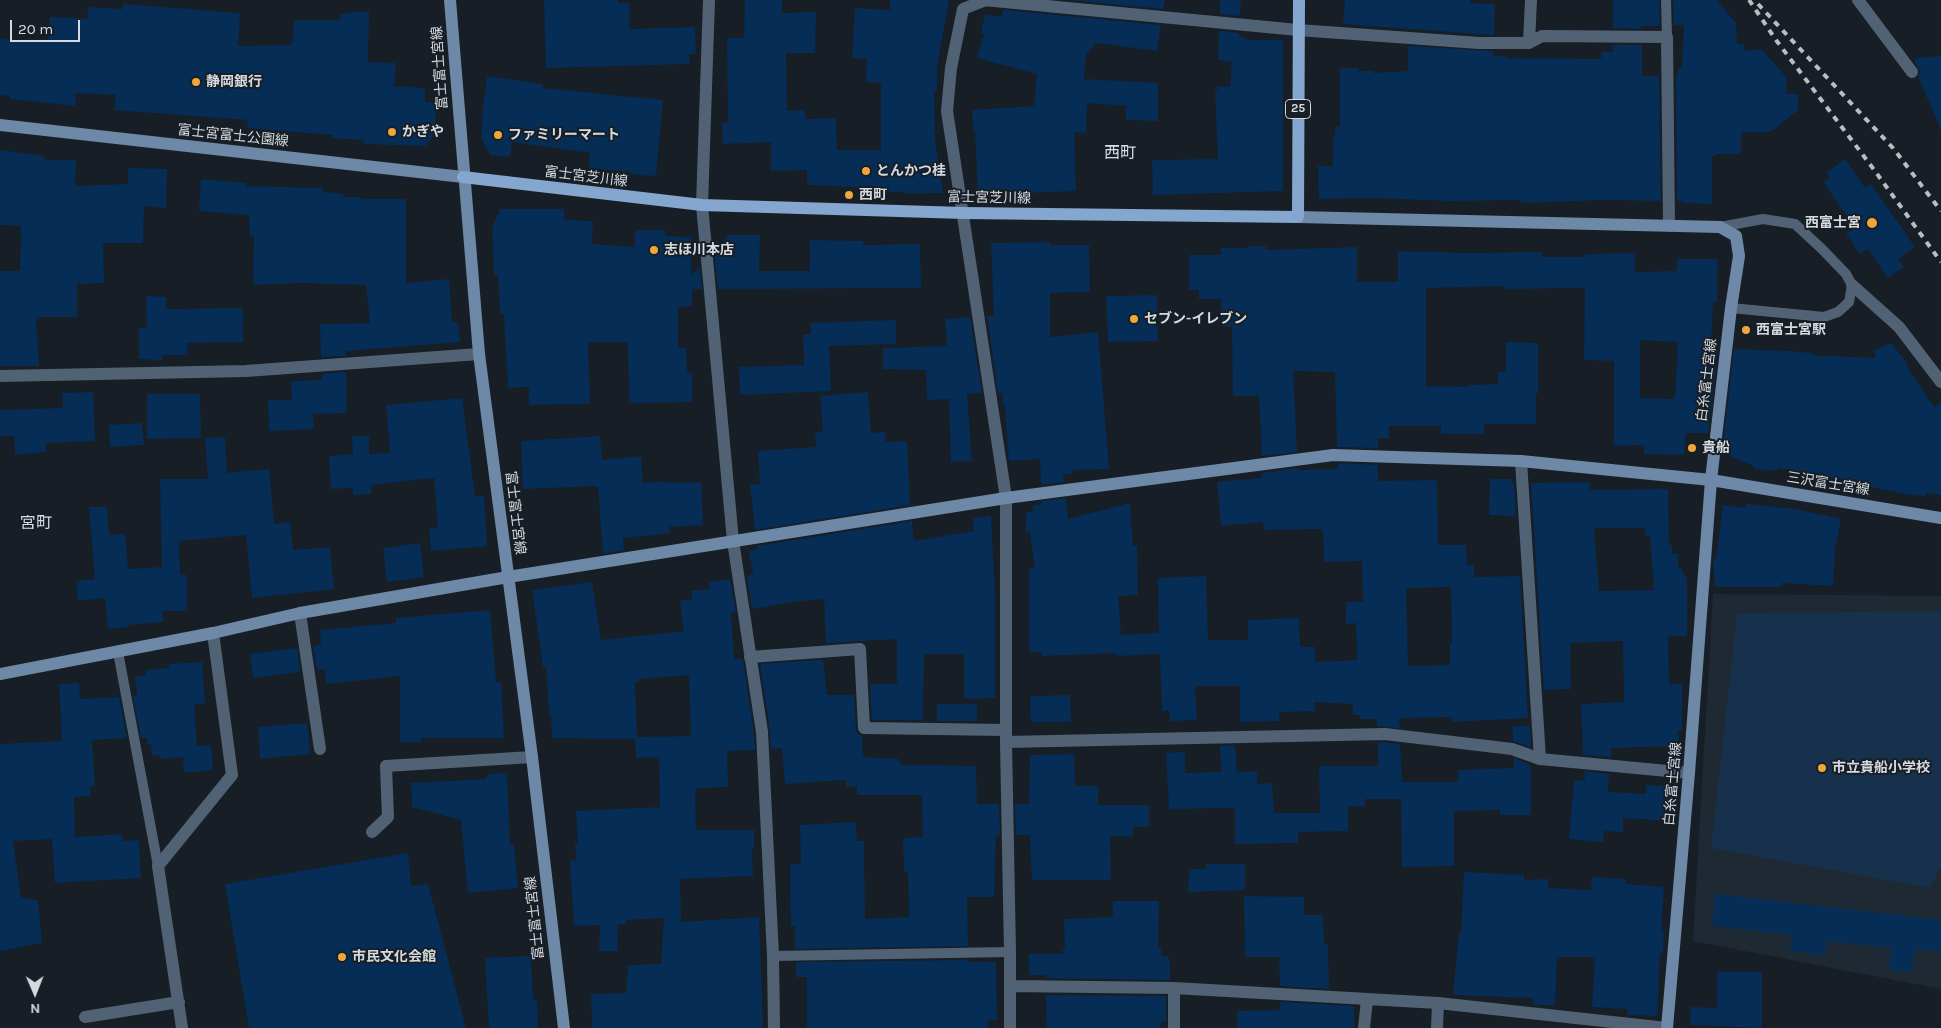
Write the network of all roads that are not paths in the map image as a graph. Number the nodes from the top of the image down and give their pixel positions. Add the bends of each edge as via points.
1 (450, 0) edge
2 (709, 0) edge
3 (985, 0) edge
4 (1300, 0) edge
5 (1532, 0) edge
6 (1666, 0) edge
7 (1858, 0) edge
8 (1298, 30) junction
9 (1667, 37) junction
10 (1529, 44) junction
11 (1912, 72) dead end
12 (0, 125) edge
13 (463, 178) junction
14 (702, 206) junction
15 (964, 213) junction
16 (1298, 217) junction
17 (1669, 226) junction
18 (1720, 227) junction
19 (1852, 285) junction
20 (1731, 308) junction
21 (479, 354) junction
22 (0, 376) edge
23 (1941, 382) edge
24 (1521, 461) junction
25 (1710, 480) junction
26 (1006, 498) junction
27 (1941, 518) edge
28 (734, 541) junction
29 (508, 577) junction
30 (300, 613) junction
31 (213, 633) junction
32 (118, 652) junction
33 (750, 656) junction
34 (0, 674) edge
35 (1006, 736) junction
36 (320, 749) dead end
37 (532, 757) junction
38 (1540, 759) junction
39 (1689, 773) junction
40 (372, 832) dead end
41 (158, 866) junction
42 (1010, 952) junction
43 (773, 956) junction
44 (1011, 986) junction
45 (1174, 988) junction
46 (1367, 999) junction
47 (179, 1002) junction
48 (1438, 1003) junction
49 (85, 1017) dead end
50 (1555, 1022) edge
51 (182, 1028) edge
52 (564, 1028) edge
53 (774, 1028) edge
54 (1010, 1028) edge
55 (1174, 1028) edge
56 (1364, 1028) edge
57 (1437, 1028) edge
58 (1667, 1028) edge

1 - 13 main road, 富士富士宮線
2 - 14 street
3 - 8 street
3 - 15 street via 962,9 951,68 947,111
4 - 8 main road, 25
5 - 10 street
6 - 9 lane
7 - 11 street
8 - 10 street
8 - 16 main road, 25
9 - 10 street via 1542,36
9 - 17 street
12 - 13 main road, 富士宮富士公園線
13 - 14 main road, 富士宮芝川線
13 - 21 main road, 富士富士宮線
14 - 15 main road, 富士宮芝川線
14 - 28 street
15 - 16 main road, 富士宮芝川線
15 - 26 street
16 - 17 main road
17 - 18 main road
18 - 19 lane via 1763,220 1795,224 1846,274
18 - 20 main road, 白糸富士宮線 via 1736,236 1739,256
19 - 20 lane via 1849,302 1838,312 1824,317
19 - 23 street via 1899,328
20 - 25 main road, 白糸富士宮線
21 - 22 street via 246,371
21 - 29 main road, 富士富士宮線
24 - 25 main road, 三沢富士宮線
24 - 26 main road, 三沢富士宮線 via 1333,456
24 - 38 street
25 - 27 main road, 三沢富士宮線
25 - 39 main road, 白糸富士宮線
26 - 28 main road, 三沢富士宮線
26 - 35 street
28 - 29 main road, 三沢富士宮線
28 - 33 street
29 - 30 main road, 三沢富士宮線
29 - 37 main road, 富士富士宮線
30 - 31 main road, 三沢富士宮線
30 - 36 street
31 - 32 main road, 三沢富士宮線
31 - 41 street via 232,775
32 - 34 main road, 三沢富士宮線
32 - 41 lane
33 - 35 street via 860,649 864,728
33 - 43 street via 762,732
35 - 38 street via 1385,734 1512,749
35 - 42 street
37 - 40 street via 386,766 388,817
37 - 52 main road, 富士富士宮線
38 - 39 street
39 - 58 main road, 白糸富士宮線
41 - 47 street
42 - 43 lane
42 - 44 street
43 - 53 street
44 - 45 street
44 - 54 street
45 - 46 street
45 - 55 street
46 - 48 street
46 - 56 street
47 - 49 street
47 - 51 street
48 - 50 street
48 - 57 street
50 - 58 street

